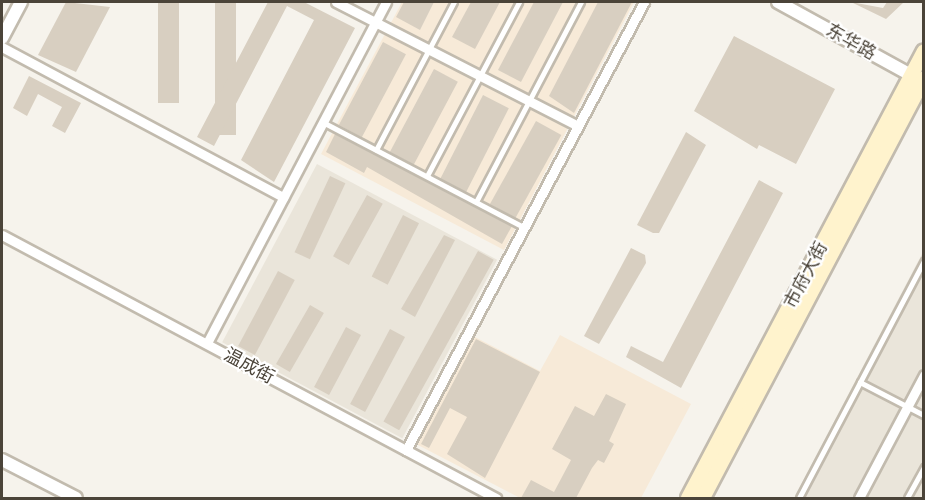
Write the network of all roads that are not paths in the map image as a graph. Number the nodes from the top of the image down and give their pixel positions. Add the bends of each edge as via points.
1 (21, 2) edge
2 (336, 2) edge
3 (386, 2) edge
4 (454, 2) edge
5 (519, 2) edge
6 (581, 2) edge
7 (644, 2) edge
8 (778, 2) edge
9 (375, 22) junction
10 (2, 38) edge
11 (2, 47) edge
12 (429, 49) junction
13 (924, 51) edge
14 (480, 76) junction
15 (920, 79) edge
16 (529, 101) junction
17 (323, 122) junction
18 (578, 126) junction
19 (376, 150) junction
20 (427, 176) junction
21 (284, 197) junction
22 (476, 202) junction
23 (524, 227) junction
24 (2, 235) edge
25 (924, 261) edge
26 (207, 343) junction
27 (924, 375) edge
28 (860, 382) junction
29 (907, 406) junction
30 (924, 415) edge
31 (406, 450) junction
32 (2, 460) edge
33 (924, 467) edge
34 (76, 498) edge
35 (496, 498) edge
36 (688, 498) edge
37 (703, 498) edge
38 (799, 498) edge
39 (859, 498) edge
40 (907, 498) edge

1 - 10 street
2 - 9 street
3 - 9 street
4 - 12 lane
5 - 14 lane
6 - 16 lane
7 - 18 street
8 - 15 street, 东华路
9 - 12 street
9 - 17 street
11 - 21 street
12 - 14 street
12 - 19 lane
13 - 15 main road, 市府大街
14 - 16 street
14 - 20 lane
15 - 36 main road, 市府大街
15 - 37 main road, 市府大街
16 - 18 street
16 - 22 lane
17 - 19 lane
17 - 21 street
18 - 23 street
19 - 20 lane
20 - 22 lane
21 - 26 street
22 - 23 lane
23 - 31 street
24 - 26 street, 温成街
25 - 28 lane
26 - 31 street, 温成街
27 - 29 street
28 - 29 lane
28 - 38 lane
29 - 30 lane
29 - 39 street
31 - 35 street, 温成街
32 - 34 street
33 - 40 lane

